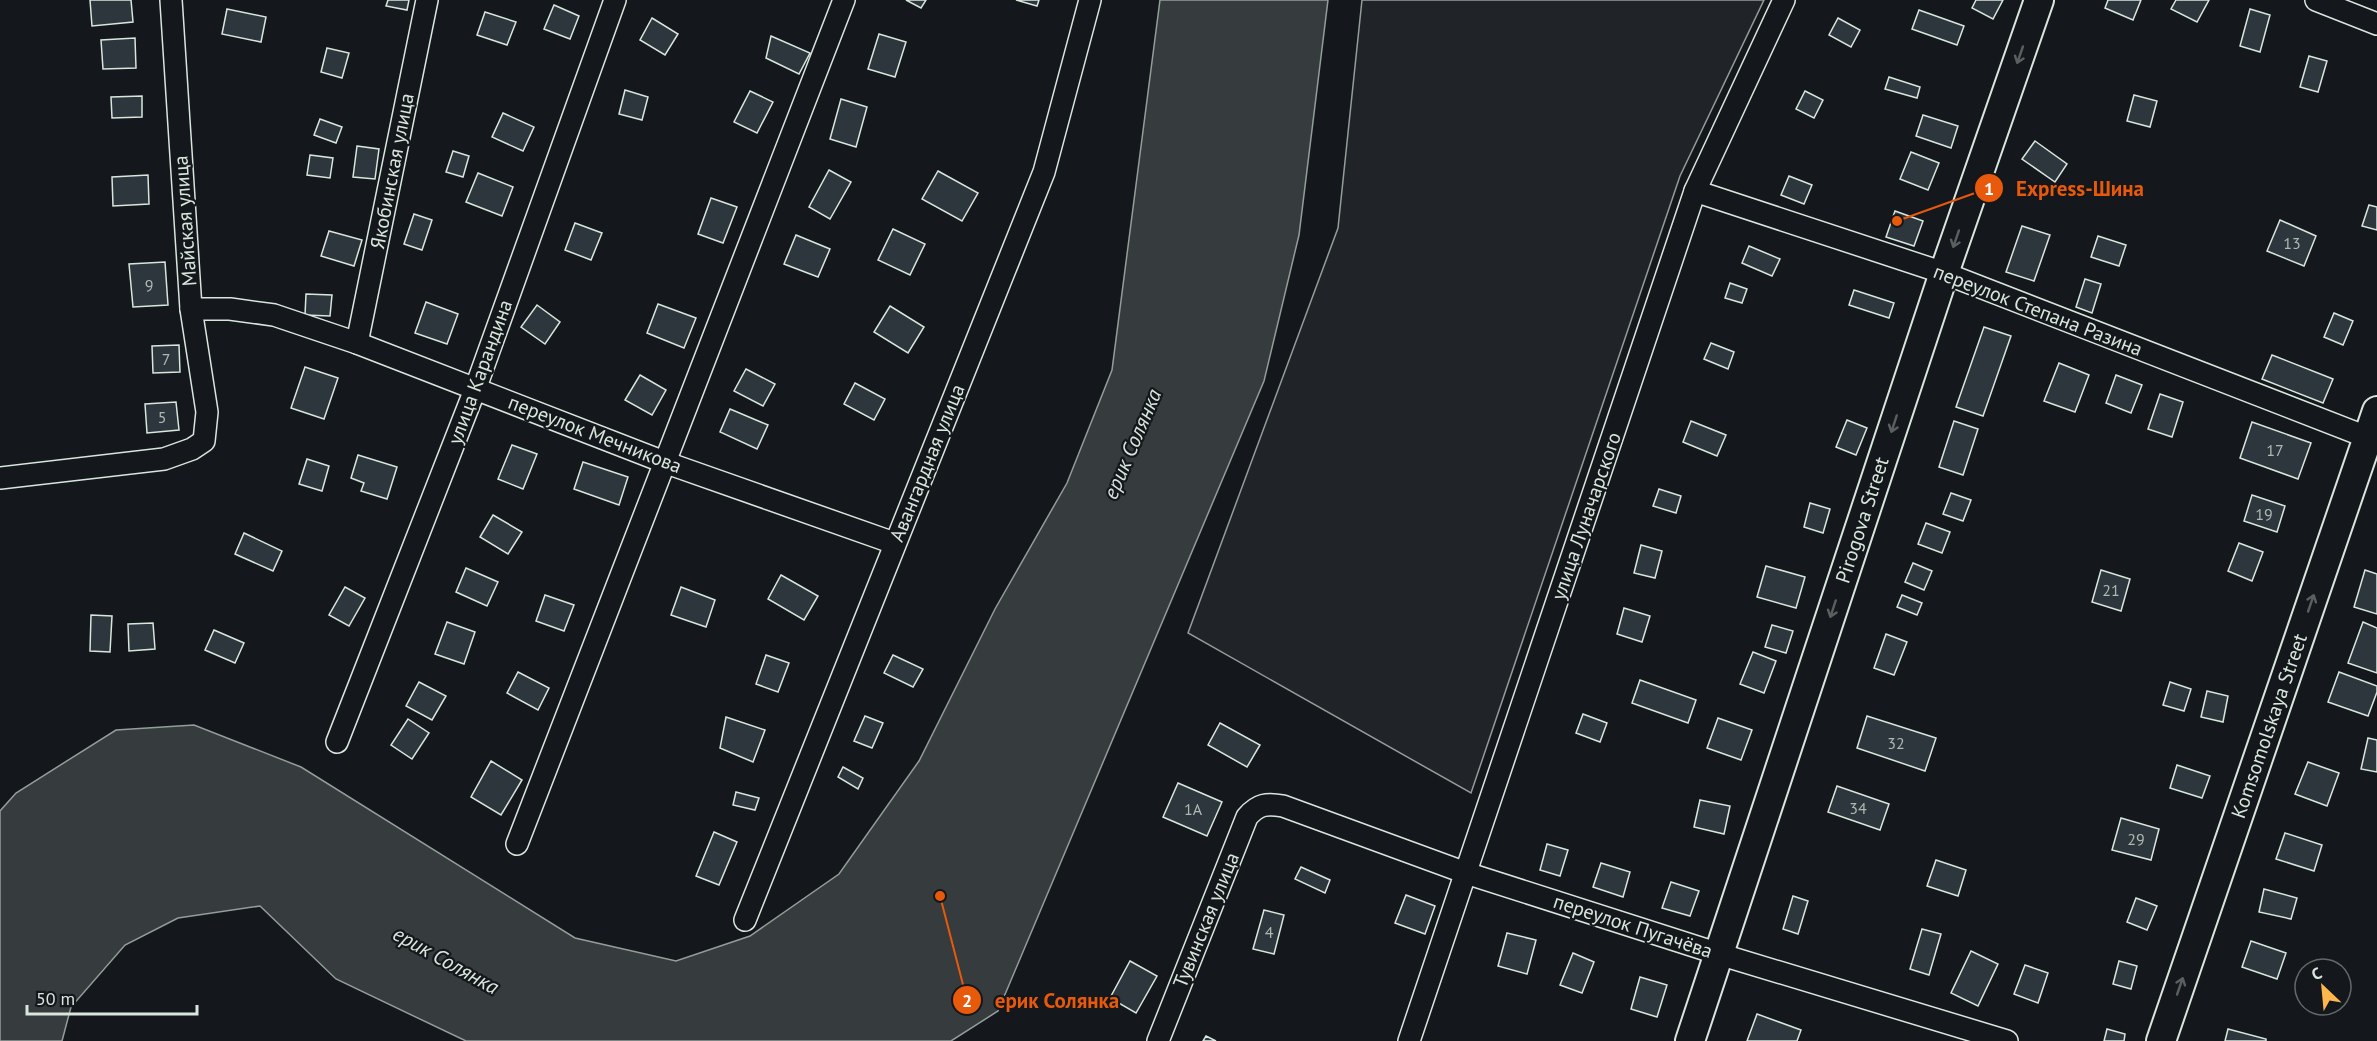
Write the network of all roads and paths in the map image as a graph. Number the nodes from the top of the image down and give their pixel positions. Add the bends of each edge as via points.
1 (171, 0) edge
2 (427, 0) edge
3 (615, 0) edge
4 (844, 0) edge
5 (1090, 0) edge
6 (1784, 0) edge
7 (2039, 0) edge
8 (2316, 0) edge
9 (2377, 24) edge
10 (1695, 191) junction
11 (1944, 273) junction
12 (191, 309) junction
13 (357, 343) junction
14 (476, 387) junction
15 (2377, 411) edge
16 (2372, 439) edge
17 (664, 462) junction
18 (0, 478) edge
19 (894, 543) junction
20 (337, 742) dead end
21 (1262, 805) joint
22 (517, 844) dead end
23 (1466, 873) junction
24 (745, 920) dead end
25 (1719, 954) junction
26 (1158, 1041) edge
27 (1409, 1041) edge
28 (1690, 1041) edge
29 (2007, 1041) edge
30 (2161, 1041) edge

1 - 12 street, Майская улица
2 - 13 street, Якобинская улица
3 - 14 street, улица Карандина
4 - 17 street
5 - 19 street, Авангардная улица via 1044,172
6 - 10 street, улица Луначарского
7 -> 11 main road, Pirogova Street
8 - 9 street
10 - 11 street, переулок Степана Разина
10 - 23 street, улица Луначарского
11 - 16 street, переулок Степана Разина
11 -> 25 main road, Pirogova Street
12 - 13 street, переулок Мечникова via 274,315
12 - 18 street, Майская улица via 207,412 204,441 164,459
13 - 14 street, переулок Мечникова
14 - 17 street, переулок Мечникова
14 - 20 street, улица Карандина
15 - 16 main road, Komsomolskaya Street
30 -> 16 main road, Komsomolskaya Street
17 - 19 street, переулок Мечникова
17 - 22 street
19 - 24 street, Авангардная улица
21 - 23 street, переулок Пугачёва via 1283,806
21 - 26 street, Тувинская улица via 1247,817
23 - 25 street, переулок Пугачёва
23 - 27 street, улица Луначарского
25 - 28 main road, Pirogova Street
25 - 29 street, переулок Пугачёва

